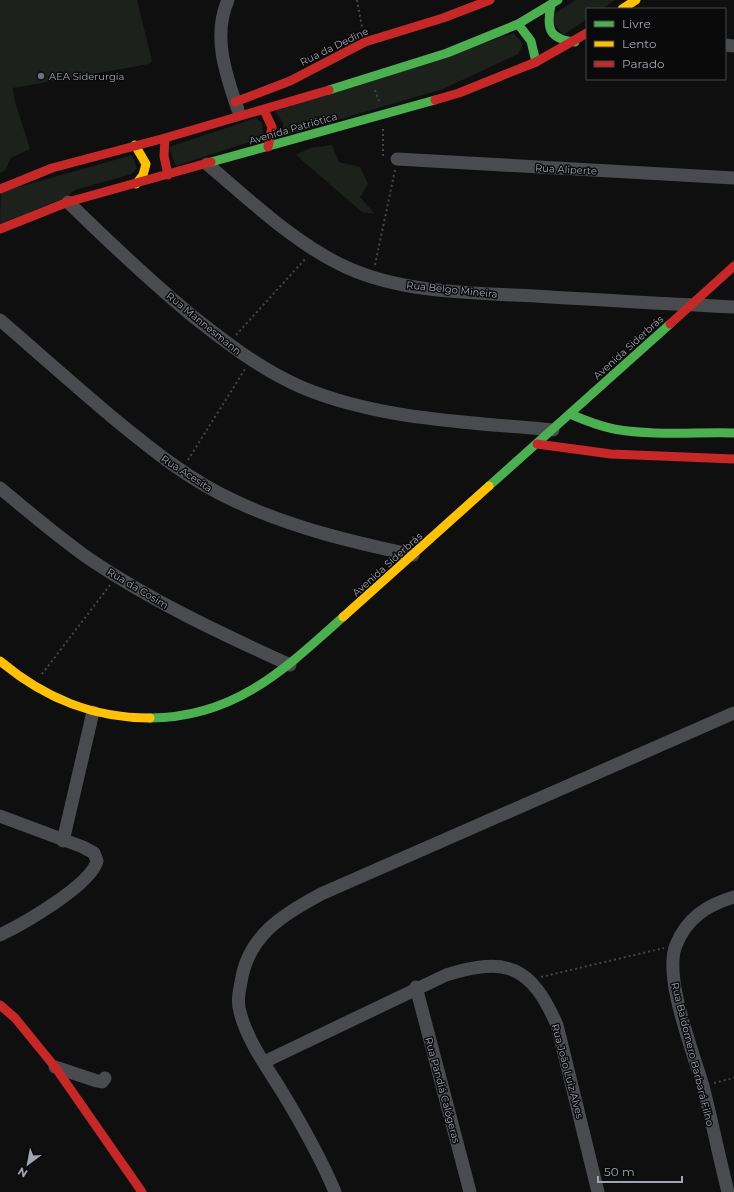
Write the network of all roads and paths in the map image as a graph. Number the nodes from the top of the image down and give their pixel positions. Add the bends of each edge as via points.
1 (228, 0) edge
2 (357, 0) edge
3 (490, 0) edge
4 (555, 2) edge
5 (518, 24) junction
6 (365, 42) junction
7 (581, 42) edge
8 (536, 62) junction
9 (371, 76) junction
10 (235, 102) junction
11 (264, 110) junction
12 (383, 113) junction
13 (240, 115) junction
14 (165, 138) junction
15 (135, 145) junction
16 (268, 147) junction
17 (397, 159) junction
18 (207, 164) junction
19 (168, 175) junction
20 (734, 178) edge
21 (136, 184) junction
22 (0, 189) edge
23 (68, 202) junction
24 (0, 230) edge
25 (313, 249) junction
26 (734, 266) edge
27 (372, 278) junction
28 (691, 305) junction
29 (734, 307) edge
30 (0, 320) edge
31 (228, 344) junction
32 (251, 360) junction
33 (570, 414) junction
34 (553, 430) junction
35 (734, 433) edge
36 (537, 444) junction
37 (734, 459) edge
38 (182, 471) junction
39 (0, 488) edge
40 (413, 555) junction
41 (117, 577) junction
42 (0, 661) edge
43 (290, 665) junction
44 (32, 686) junction
45 (93, 712) junction
46 (734, 713) edge
47 (0, 816) edge
48 (64, 841) junction
49 (734, 897) edge
50 (0, 935) edge
51 (675, 946) junction
52 (530, 980) junction
53 (416, 988) junction
54 (0, 1005) edge
55 (264, 1062) junction
56 (55, 1068) junction
57 (105, 1078) dead end
58 (734, 1078) edge
59 (703, 1086) junction
60 (142, 1192) edge
61 (335, 1192) edge
62 (470, 1192) edge
63 (598, 1192) edge
64 (728, 1192) edge

1 - 10 street via 221,28 222,54
2 - 6 path
3 - 6 main road, Rua da Dedine via 443,18
4 - 5 main road
4 - 7 main road via 548,22 550,32 562,41
5 - 8 main road via 531,38
5 - 9 main road via 447,53
6 - 10 main road, Rua da Dedine via 290,80
7 - 8 main road, Avenida Patriótica
8 - 12 main road, Avenida Patriótica via 458,93
9 - 11 main road
9 - 12 path
10 - 13 street
11 - 13 main road
11 - 16 main road via 273,129
12 - 16 main road, Avenida Patriótica
12 - 17 path via 383,155
13 - 14 main road
14 - 15 main road
14 - 19 main road via 164,156
15 - 21 main road via 146,164
15 - 22 main road via 52,168
16 - 18 main road, Avenida Patriótica
17 - 20 street, Rua Aliperte
17 - 27 path
18 - 19 main road, Avenida Patriótica
18 - 25 street, Rua Belgo Mineira via 267,215
19 - 21 main road, Avenida Patriótica
21 - 23 main road, Avenida Patriótica
23 - 24 main road, Avenida Patriótica
23 - 31 street, Rua Mannesmann via 173,299
25 - 27 street, Rua Belgo Mineira via 347,268
25 - 31 path
26 - 28 main road, Avenida Siderbrás
27 - 28 street, Rua Belgo Mineira via 478,293
28 - 29 street, Rua Belgo Mineira
28 - 33 main road, Avenida Siderbrás
30 - 38 street, Rua Acesita via 89,398
31 - 32 street, Rua Mannesmann
32 - 34 street, Rua Mannesmann via 301,387 366,407 411,416
32 - 38 path
33 - 34 main road, Avenida Siderbrás
33 - 35 main road via 619,430 652,433
34 - 36 main road, Avenida Siderbrás
36 - 37 main road via 611,454
36 - 40 main road, Avenida Siderbrás
38 - 40 street, Rua Acesita via 236,502 291,524
39 - 41 street, Rua da Cosim via 64,540
40 - 43 main road, Avenida Siderbrás
41 - 43 street, Rua da Cosim via 201,624
41 - 44 path
42 - 44 main road, Avenida Siderbrás
43 - 45 main road, Avenida Siderbrás via 244,696 180,717 153,719
44 - 45 main road, Avenida Siderbrás
45 - 48 street
46 - 55 street via 321,894 277,920 252,948 242,974 238,999 243,1022
47 - 48 street
48 - 50 street via 94,853 97,859 94,868 86,878 51,905
49 - 51 street, Rua Baldomero Barbará Filho via 700,911
51 - 52 path
51 - 59 street, Rua Baldomero Barbará Filho via 672,961 677,998
52 - 53 street, Rua João Luiz Alves via 508,969 476,967 446,975
52 - 63 street, Rua João Luiz Alves via 557,1025
53 - 55 street, Rua João Luiz Alves
53 - 62 street, Rua Pandiá Calógeras
54 - 56 main road via 16,1018
55 - 61 street via 312,1143
56 - 57 street via 102,1082
56 - 60 main road
58 - 59 path
59 - 64 street, Rua Baldomero Barbará Filho

